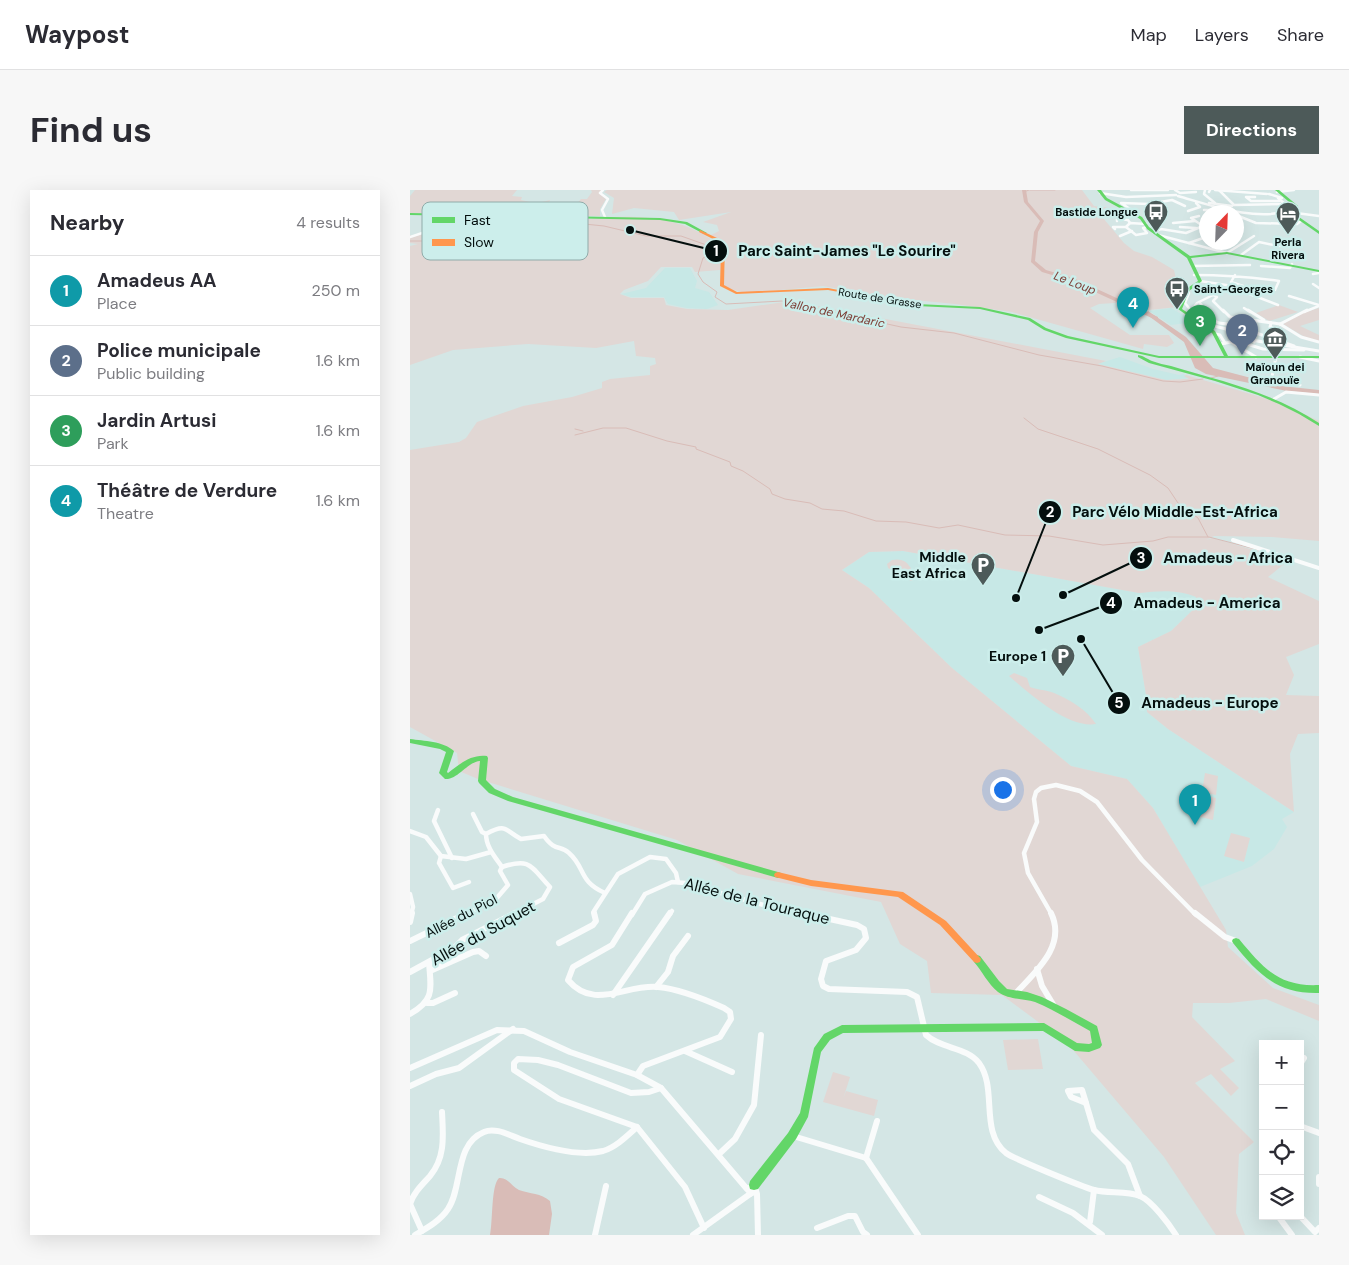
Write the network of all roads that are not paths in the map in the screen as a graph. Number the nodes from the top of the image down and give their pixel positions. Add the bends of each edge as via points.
1 (603, 190) edge
2 (1131, 190) edge
3 (1159, 190) edge
4 (1168, 190) edge
5 (1205, 190) edge
6 (1215, 190) edge
7 (1219, 190) edge
8 (1294, 190) edge
9 (1100, 191) edge
10 (1250, 191) junction
11 (1196, 192) dead end
12 (1178, 193) edge
13 (1267, 194) dead end
14 (1279, 195) edge
15 (1120, 197) junction
16 (1255, 197) junction
17 (1185, 198) junction
18 (1128, 200) dead end
19 (1200, 200) dead end
20 (1260, 201) junction
21 (1255, 203) junction
22 (1214, 204) junction
23 (1213, 205) edge
24 (1233, 205) junction
25 (1185, 206) dead end
26 (1295, 209) junction
27 (1125, 210) junction
28 (1244, 210) edge
29 (1188, 212) dead end
30 (1264, 212) junction
31 (1199, 216) dead end
32 (1319, 216) edge
33 (588, 217) edge
34 (605, 217) junction
35 (1244, 218) edge
36 (1118, 221) dead end
37 (1128, 221) junction
38 (1195, 221) junction
39 (1301, 221) junction
40 (1173, 223) dead end
41 (1113, 227) dead end
42 (1126, 227) junction
43 (1180, 227) dead end
44 (1198, 228) junction
45 (1132, 231) junction
46 (1153, 231) junction
47 (422, 233) edge
48 (1319, 233) edge
49 (1132, 235) dead end
50 (1136, 235) junction
51 (1120, 236) dead end
52 (1254, 236) dead end
53 (410, 237) edge
54 (1199, 239) edge
55 (1189, 243) junction
56 (1286, 244) dead end
57 (1227, 253) junction
58 (1241, 254) junction
59 (1190, 257) junction
60 (1292, 264) junction
61 (1250, 265) dead end
62 (1192, 266) junction
63 (1261, 266) dead end
64 (1317, 273) edge
65 (1196, 277) junction
66 (1234, 277) junction
67 (1313, 284) dead end
68 (1319, 288) edge
69 (1222, 293) dead end
70 (1211, 295) junction
71 (1289, 296) dead end
72 (1200, 303) junction
73 (1278, 305) dead end
74 (1319, 306) edge
75 (1244, 308) dead end
76 (1205, 310) dead end
77 (1190, 313) junction
78 (1200, 321) junction
79 (1265, 321) junction
80 (1208, 322) dead end
81 (1271, 323) junction
82 (1280, 324) junction
83 (1248, 328) junction
84 (1277, 330) dead end
85 (1235, 334) junction
86 (1230, 336) dead end
87 (1255, 337) junction
88 (1270, 337) junction
89 (1265, 338) junction
90 (1241, 339) junction
91 (1237, 341) junction
92 (1230, 342) junction
93 (1254, 342) junction
94 (1263, 343) junction
95 (1221, 344) junction
96 (1318, 344) edge
97 (1294, 346) junction
98 (1319, 353) edge
99 (1223, 357) junction
100 (1256, 357) junction
101 (1276, 357) junction
102 (1300, 357) junction
103 (1309, 357) junction
104 (1157, 359) junction
105 (1319, 361) edge
106 (1300, 385) dead end
107 (1319, 395) edge
108 (1274, 398) junction
109 (1319, 425) edge
110 (1233, 540) dead end
111 (1319, 568) edge
112 (410, 740) edge
113 (438, 810) dead end
114 (473, 814) dead end
115 (410, 831) edge
116 (486, 834) junction
117 (491, 852) junction
118 (440, 856) junction
119 (452, 858) junction
120 (502, 867) junction
121 (468, 882) dead end
122 (678, 882) junction
123 (605, 893) junction
124 (410, 894) edge
125 (672, 911) dead end
126 (410, 922) edge
127 (688, 936) dead end
128 (410, 941) edge
129 (1236, 941) joint
130 (559, 943) dead end
131 (486, 956) dead end
132 (429, 963) junction
133 (1036, 969) junction
134 (430, 971) junction
135 (410, 972) edge
136 (656, 987) junction
137 (1319, 989) edge
138 (455, 993) dead end
139 (1015, 994) junction
140 (613, 995) junction
141 (428, 1003) junction
142 (1055, 1007) junction
143 (410, 1014) edge
144 (922, 1028) junction
145 (513, 1029) junction
146 (761, 1035) dead end
147 (685, 1051) junction
148 (410, 1068) edge
149 (732, 1072) dead end
150 (637, 1075) junction
151 (410, 1086) edge
152 (661, 1088) junction
153 (1086, 1103) dead end
154 (442, 1112) dead end
155 (877, 1121) dead end
156 (637, 1127) junction
157 (1304, 1127) edge
158 (1319, 1133) edge
159 (792, 1136) junction
160 (718, 1154) junction
161 (866, 1158) junction
162 (1319, 1177) edge
163 (1319, 1184) edge
164 (606, 1186) dead end
165 (752, 1190) junction
166 (1094, 1190) junction
167 (1140, 1196) junction
168 (1039, 1197) dead end
169 (410, 1204) edge
170 (1281, 1220) edge
171 (1304, 1220) edge
172 (1090, 1222) junction
173 (704, 1228) junction
174 (817, 1228) dead end
175 (1319, 1228) edge
176 (422, 1231) junction
177 (415, 1235) edge
178 (595, 1235) edge
179 (693, 1235) edge
180 (758, 1235) edge
181 (867, 1235) edge
182 (918, 1235) edge
183 (1102, 1235) edge
184 (1176, 1235) edge
185 (1292, 1235) edge

1 - 34 street via 600,193 608,199 602,210
2 - 3 street via 1142,193
3 - 4 street
5 - 22 street via 1204,194
6 - 7 street
7 - 10 street
7 - 24 street
8 - 14 street
9 - 15 street
9 - 27 main road via 1111,203
10 - 13 street
10 - 16 street
11 - 12 street
12 - 15 street
12 - 17 street
14 - 20 street
14 - 21 street
14 - 26 main road
14 - 30 street via 1292,210
15 - 18 street
16 - 20 street
16 - 21 street via 1246,197
17 - 23 street
17 - 29 street via 1200,207
19 - 22 street
20 - 21 street
21 - 24 street
21 - 30 street
22 - 24 street
25 - 27 street via 1172,200 1149,204 1121,203 1130,209
26 - 32 street
26 - 39 main road via 1295,215
27 - 46 main road
28 - 30 street
31 - 38 street via 1192,217
33 - 34 main road, Route de Grasse
34 - 104 main road, Route de Grasse via 667,219 700,230 724,249 722,286 731,292 754,294 828,289 917,305 974,307 1029,319 1054,333
35 - 39 street via 1256,223 1297,224
36 - 37 street
37 - 42 street
37 - 46 street
38 - 40 street
38 - 44 street via 1203,226
39 - 48 main road
41 - 42 street
42 - 45 street
43 - 44 street
44 - 46 street via 1182,233 1161,229
45 - 50 street
45 - 51 street
46 - 50 street via 1143,228 1147,233
46 - 55 street
46 - 59 main road
47 - 53 street
49 - 50 street
52 - 57 street
54 - 55 street
55 - 57 street
56 - 58 street via 1259,242
57 - 58 main road
57 - 59 main road
58 - 60 main road
59 - 62 main road
60 - 63 street via 1290,268
60 - 64 main road
61 - 62 street
62 - 65 main road
65 - 66 street
65 - 73 street
65 - 77 main road via 1179,308
66 - 66 street via 1279,281 1272,291 1233,284
67 - 68 street
69 - 70 street
70 - 72 street
70 - 79 street via 1217,297 1214,301 1228,316
71 - 74 street
72 - 76 street
72 - 77 street
74 - 82 street
75 - 79 street
77 - 78 main road
77 - 83 street
78 - 80 street
78 - 85 street
78 - 95 main road
79 - 81 street
81 - 82 street
81 - 84 street via 1270,327
82 - 96 street
83 - 87 street via 1246,330
83 - 88 street
85 - 86 street
85 - 90 street
87 - 89 street
87 - 93 street
88 - 89 street
88 - 97 street
89 - 94 street via 1260,340
90 - 91 street
90 - 93 street
91 - 92 street
91 - 98 street via 1260,349
92 - 95 street
92 - 100 street
93 - 94 street
94 - 97 street
95 - 99 main road
97 - 98 street
98 - 103 main road
99 - 100 main road
99 - 104 main road
100 - 101 main road
101 - 102 main road
101 - 106 street via 1273,378
102 - 103 main road
102 - 105 street
103 - 105 street
104 - 108 main road via 1209,379
107 - 108 street via 1286,392
108 - 109 main road
110 - 111 street
112 - 139 main road via 450,751 442,773 448,777 470,759 484,758 482,781 492,791 511,799 730,863 811,883 900,894 943,923 989,971 999,988
113 - 119 street via 434,821
114 - 116 street, Allée du Piol
115 - 118 street via 428,837
116 - 117 street, Allée du Piol
116 - 123 street via 505,827 521,839 544,836 551,846 569,852 592,888
117 - 119 street via 474,859
117 - 120 street, Allée du Piol
118 - 119 street
118 - 121 street via 439,863 453,888
120 - 128 street, Allée du Piol via 500,871 508,885 496,899
120 - 132 street, Allée du Suquet via 527,862 550,887 548,894 462,940
122 - 123 street via 666,859 656,856 622,870
122 - 140 street, Allée de la Touraque via 645,894 612,945 573,967 568,980 572,988 588,994
122 - 144 street, Allée de la Touraque via 864,929 866,938 856,950 823,965 823,986 907,992 917,997
123 - 130 street via 594,911 596,921 593,926
124 - 126 street via 413,907
125 - 140 street
127 - 136 street
129 - 133 street via 1218,934 1197,914 1119,833 1092,798 1057,785 1037,790 1034,797 1037,821 1024,851 1024,867 1056,923 1057,937
129 - 137 main road via 1277,983 1303,992
131 - 134 street via 479,951 473,952
132 - 134 street
132 - 135 street, Allée du Suquet
133 - 139 street
133 - 142 street
134 - 141 street
136 - 140 street, Allée de la Touraque
136 - 147 street, Allée de la Touraque via 730,1012 731,1019 720,1037
138 - 141 street
139 - 142 main road
141 - 143 street
142 - 144 main road via 1094,1029 1097,1045 1077,1049 1056,1031 1044,1027
144 - 159 main road via 842,1029 827,1037 817,1051 805,1114
144 - 166 street via 936,1043 970,1055 979,1062 985,1082 989,1122 999,1147 1007,1154
145 - 148 street via 497,1030
145 - 150 street
145 - 151 street via 459,1068
146 - 160 street via 754,1105 735,1140
147 - 149 street
147 - 150 street, Allée de la Touraque via 643,1066
150 - 152 street
152 - 156 street via 631,1093 538,1060 518,1059 514,1064 514,1070 559,1099
152 - 160 street
153 - 167 street via 1094,1130 1128,1164
154 - 169 street via 444,1140 437,1166
155 - 161 street
156 - 173 street via 685,1187
156 - 176 street via 602,1152 534,1144 497,1131 484,1132 474,1138 465,1150 458,1186 448,1209
157 - 158 street
159 - 161 street
159 - 165 main road
160 - 165 street
161 - 182 street
162 - 163 street
164 - 178 street
165 - 173 street
165 - 180 street
166 - 167 street
166 - 172 street
167 - 184 street via 1168,1222
168 - 172 street
169 - 176 street
170 - 185 street
171 - 175 street via 1315,1232
172 - 183 street
173 - 179 street
174 - 181 street via 855,1216
176 - 177 street

